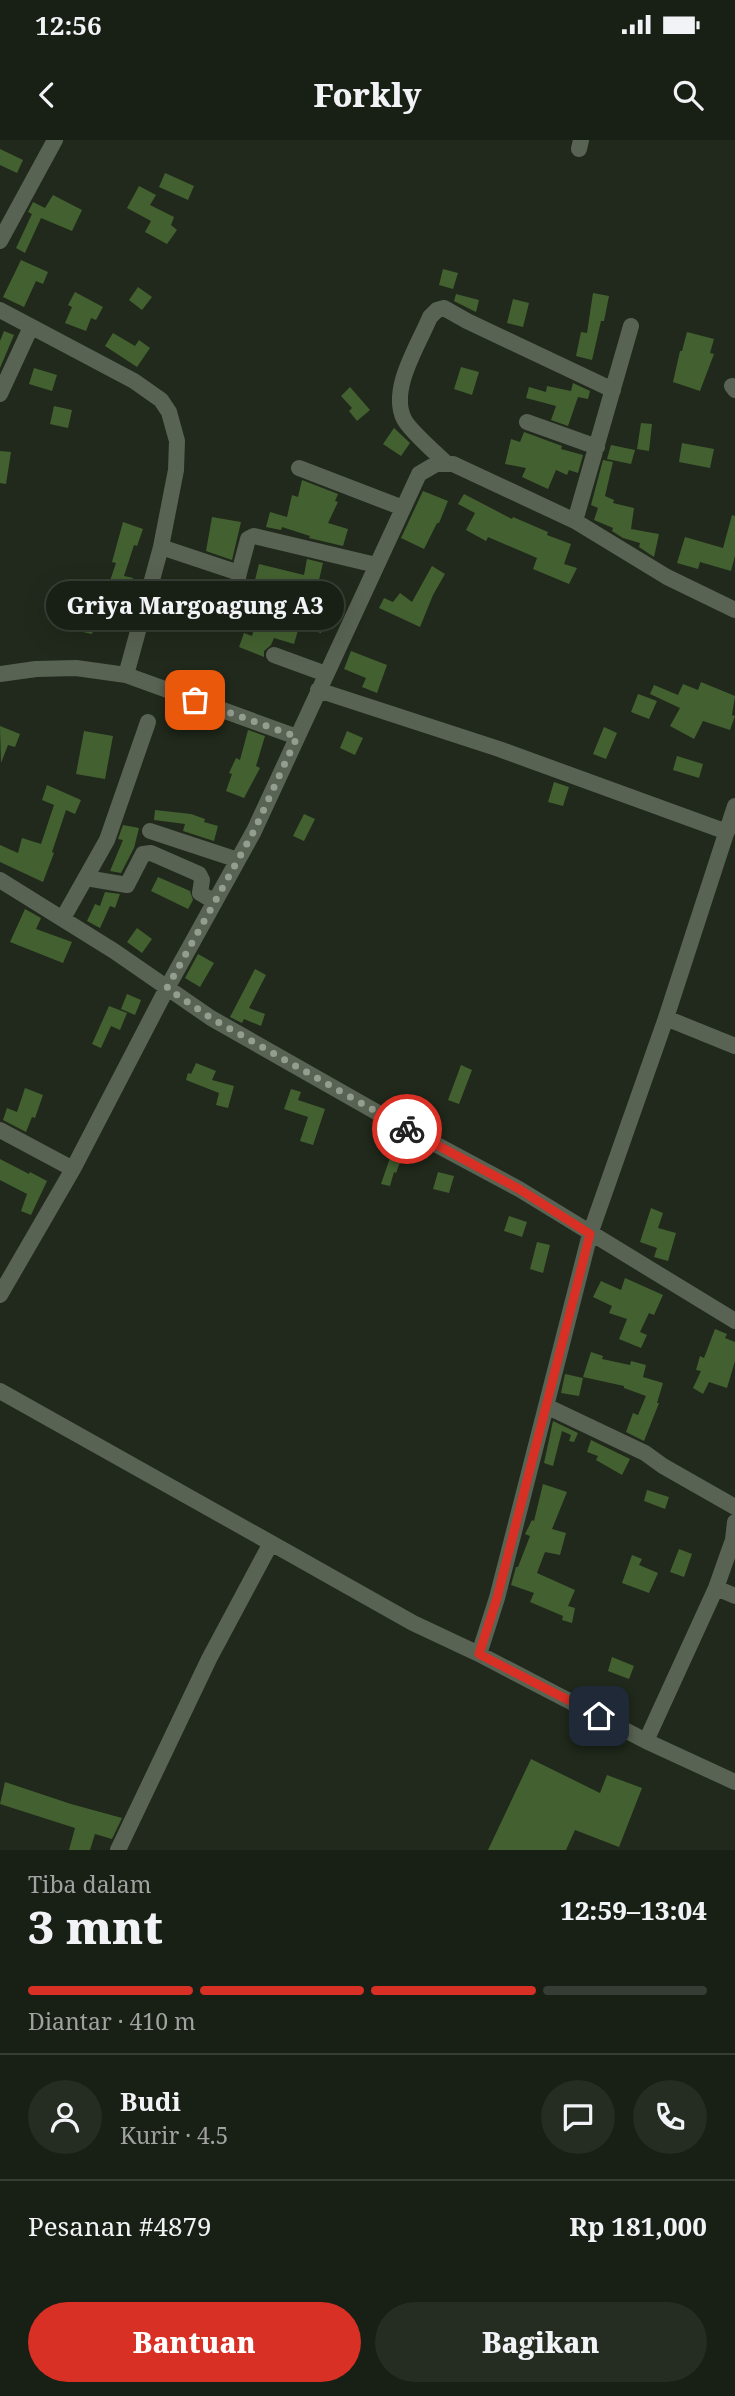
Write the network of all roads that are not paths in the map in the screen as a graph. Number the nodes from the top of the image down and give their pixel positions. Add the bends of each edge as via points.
1 (55, 140) edge
2 (0, 241) edge
3 (0, 310) edge
4 (631, 326) dead end
5 (31, 327) junction
6 (613, 390) junction
7 (0, 394) edge
8 (527, 422) dead end
9 (597, 447) junction
10 (445, 462) junction
11 (299, 468) dead end
12 (403, 508) junction
13 (575, 521) junction
14 (161, 547) junction
15 (376, 565) junction
16 (239, 573) junction
17 (735, 610) edge
18 (230, 613) dead end
19 (274, 655) dead end
20 (0, 674) edge
21 (326, 674) junction
22 (126, 675) junction
23 (318, 690) junction
24 (148, 722) dead end
25 (297, 737) junction
26 (735, 806) edge
27 (150, 831) dead end
28 (727, 832) junction
29 (238, 860) junction
30 (86, 878) junction
31 (0, 880) edge
32 (215, 902) junction
33 (63, 918) junction
34 (167, 988) junction
35 (666, 1018) junction
36 (735, 1046) edge
37 (0, 1130) edge
38 (73, 1168) junction
39 (590, 1234) junction
40 (0, 1295) edge
41 (735, 1321) edge
42 (0, 1391) edge
43 (546, 1406) junction
44 (735, 1507) edge
45 (735, 1522) edge
46 (734, 1540) edge
47 (271, 1543) junction
48 (716, 1588) junction
49 (735, 1596) edge
50 (479, 1654) junction
51 (646, 1741) junction
52 (735, 1782) edge
53 (118, 1850) edge

1 - 2 street
3 - 5 street
4 - 6 street
5 - 7 street
5 - 14 street via 134,381 161,400 169,412 177,441 176,470
6 - 9 street
6 - 10 street via 444,308 437,310 402,377 400,401 404,419
8 - 9 street
9 - 13 street
10 - 12 street via 419,474
10 - 13 street
11 - 12 street
12 - 15 street
13 - 17 street via 667,577
14 - 16 street
14 - 22 street
15 - 16 street via 254,536 248,539
15 - 21 street
16 - 18 street
19 - 21 street
20 - 22 street via 75,668
21 - 23 street
22 - 25 street
23 - 25 street
23 - 28 street via 499,748
24 - 30 street via 115,821
25 - 29 street
26 - 28 street
27 - 29 street
28 - 35 street
29 - 32 street
30 - 32 street via 127,885 143,853 151,853 199,874 200,893
30 - 33 street
31 - 33 street
32 - 34 street
33 - 34 street
34 - 38 street
34 - 39 street via 222,1025 519,1189
35 - 36 street
35 - 39 street
37 - 38 street
38 - 40 street
39 - 41 street
39 - 43 street
42 - 47 street
43 - 44 street via 645,1453
43 - 50 street
45 - 46 street
46 - 48 street
47 - 50 street via 413,1623
47 - 53 street
48 - 49 street
48 - 51 street
50 - 51 street
51 - 52 street

